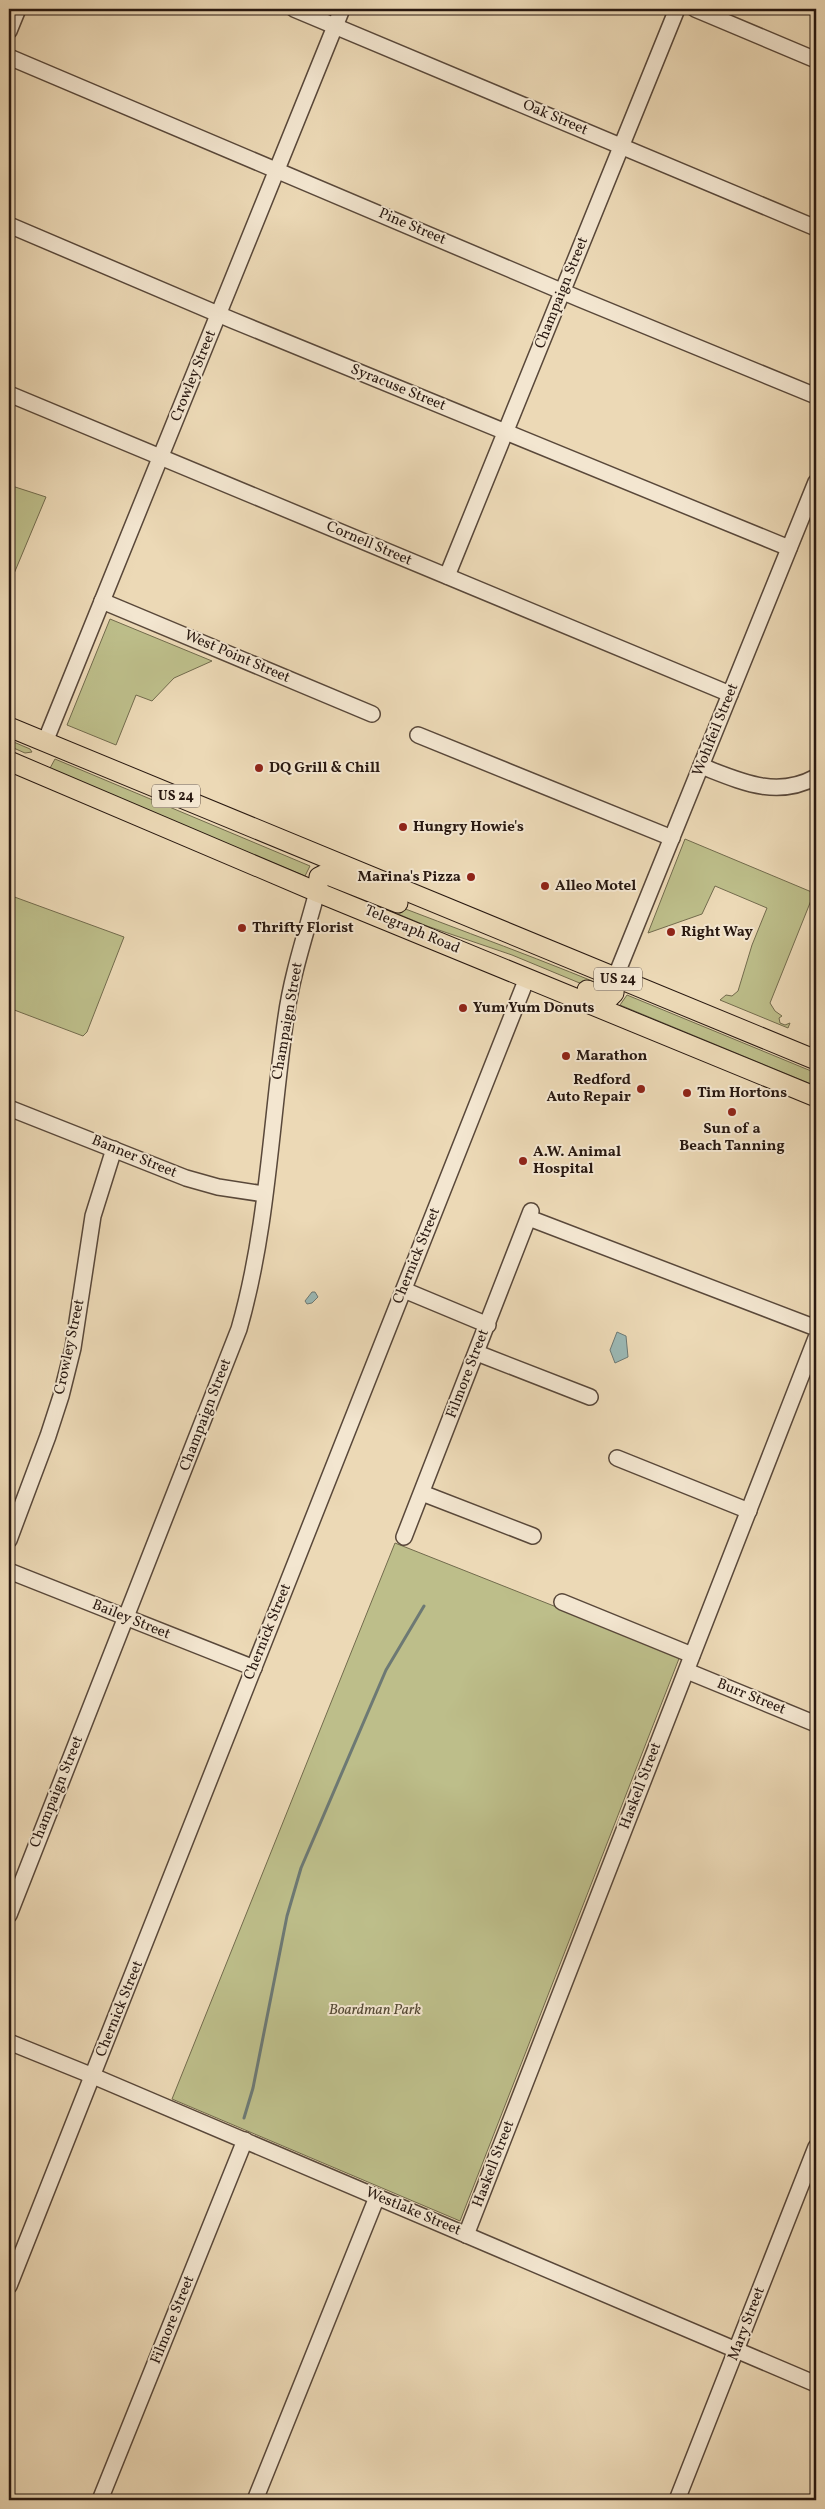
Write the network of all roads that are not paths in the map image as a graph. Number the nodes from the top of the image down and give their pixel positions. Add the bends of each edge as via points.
1 (18, 9) edge
2 (294, 9) edge
3 (342, 9) edge
4 (677, 9) edge
5 (695, 9) edge
6 (335, 26) junction
7 (9, 31) edge
8 (9, 56) edge
9 (816, 60) edge
10 (622, 146) junction
11 (277, 170) junction
12 (9, 225) edge
13 (816, 228) edge
14 (563, 291) junction
15 (219, 314) junction
16 (9, 394) edge
17 (816, 396) edge
18 (506, 432) junction
19 (161, 457) junction
20 (816, 482) edge
21 (789, 548) junction
22 (447, 576) junction
23 (102, 600) junction
24 (730, 694) junction
25 (372, 714) dead end
26 (9, 727) edge
27 (418, 735) dead end
28 (45, 742) junction
29 (9, 750) edge
30 (9, 761) edge
31 (701, 766) junction
32 (816, 777) edge
33 (672, 838) junction
34 (317, 892) junction
35 (476, 921) junction
36 (472, 955) junction
37 (527, 978) junction
38 (615, 978) junction
39 (816, 1060) edge
40 (816, 1097) edge
41 (9, 1108) edge
42 (114, 1149) junction
43 (264, 1194) junction
44 (404, 1290) junction
45 (488, 1325) junction
46 (816, 1328) edge
47 (816, 1338) edge
48 (477, 1353) junction
49 (590, 1397) dead end
50 (617, 1458) dead end
51 (422, 1493) junction
52 (749, 1511) junction
53 (533, 1536) dead end
54 (404, 1537) dead end
55 (9, 1540) edge
56 (9, 1571) edge
57 (562, 1602) dead end
58 (126, 1618) junction
59 (692, 1655) junction
60 (254, 1668) junction
61 (686, 1671) junction
62 (816, 1724) edge
63 (9, 1915) edge
64 (9, 2042) edge
65 (94, 2076) junction
66 (245, 2140) junction
67 (816, 2147) edge
68 (377, 2196) junction
69 (466, 2234) junction
70 (9, 2286) edge
71 (737, 2350) junction
72 (816, 2384) edge
73 (100, 2500) edge
74 (255, 2500) edge
75 (677, 2500) edge

1 - 7 street
2 - 6 street, Oak Street
3 - 6 street, Crowley Street
4 - 10 street, Champaign Street
5 - 9 street
6 - 10 street, Oak Street
6 - 11 street, Crowley Street
8 - 11 street, Pine Street
10 - 13 street, Oak Street
10 - 14 street, Champaign Street
11 - 14 street, Pine Street
11 - 15 street, Crowley Street
12 - 15 street, Syracuse Street
14 - 17 street, Pine Street
14 - 18 street, Champaign Street
15 - 18 street, Syracuse Street
15 - 19 street, Crowley Street
16 - 19 street, Cornell Street
18 - 21 street, Syracuse Street
18 - 22 street, Champaign Street
19 - 22 street, Cornell Street
19 - 23 street, Crowley Street
20 - 21 street, Wohlfeil Street
21 - 24 street, Wohlfeil Street
22 - 24 street, Cornell Street
23 - 25 street, West Point Street
23 - 28 street, Crowley Street
24 - 31 street, Wohlfeil Street
26 - 28 main road, US 24
27 - 33 street
28 - 29 main road via 43,758 38,761
28 - 35 main road, US 24
30 - 34 main road, Telegraph Road / US 24
31 - 32 street via 765,788 790,787
31 - 33 street, Wohlfeil Street
33 - 38 street, Wohlfeil Street
34 - 35 main road via 319,877 325,874 443,919
34 - 36 main road, Telegraph Road / US 24
34 - 43 street, Champaign Street via 286,1015
35 - 38 main road, US 24
36 - 37 main road, Telegraph Road / US 24
36 - 38 main road via 514,960 609,998 614,993
37 - 40 main road, Telegraph Road / US 24
37 - 44 street, Chernick Street
38 - 39 main road, US 24
41 - 42 street, Banner Street
42 - 43 street, Banner Street via 207,1185
42 - 55 street, Crowley Street via 93,1216 73,1348 61,1396
43 - 58 street, Champaign Street via 254,1269 239,1328
44 - 45 street
44 - 60 street, Chernick Street
45 - 46 street, Filmore Street via 530,1214
45 - 48 street, Filmore Street
47 - 52 street, Haskell Street
48 - 49 street
48 - 51 street, Filmore Street
50 - 52 street
51 - 53 street
51 - 54 street, Filmore Street
52 - 59 street, Haskell Street
56 - 58 street, Bailey Street
57 - 59 street
58 - 60 street, Bailey Street
58 - 63 street, Champaign Street
59 - 61 street, Haskell Street
60 - 65 street, Chernick Street
61 - 62 street, Burr Street
61 - 69 street, Haskell Street
64 - 65 street, Westlake Street
65 - 66 street, Westlake Street
65 - 70 street, Chernick Street
66 - 68 street, Westlake Street
66 - 73 street, Filmore Street
67 - 71 street, Mary Street
68 - 69 street, Westlake Street
68 - 74 street
69 - 71 street, Westlake Street
71 - 72 street, Westlake Street
71 - 75 street, Mary Street

